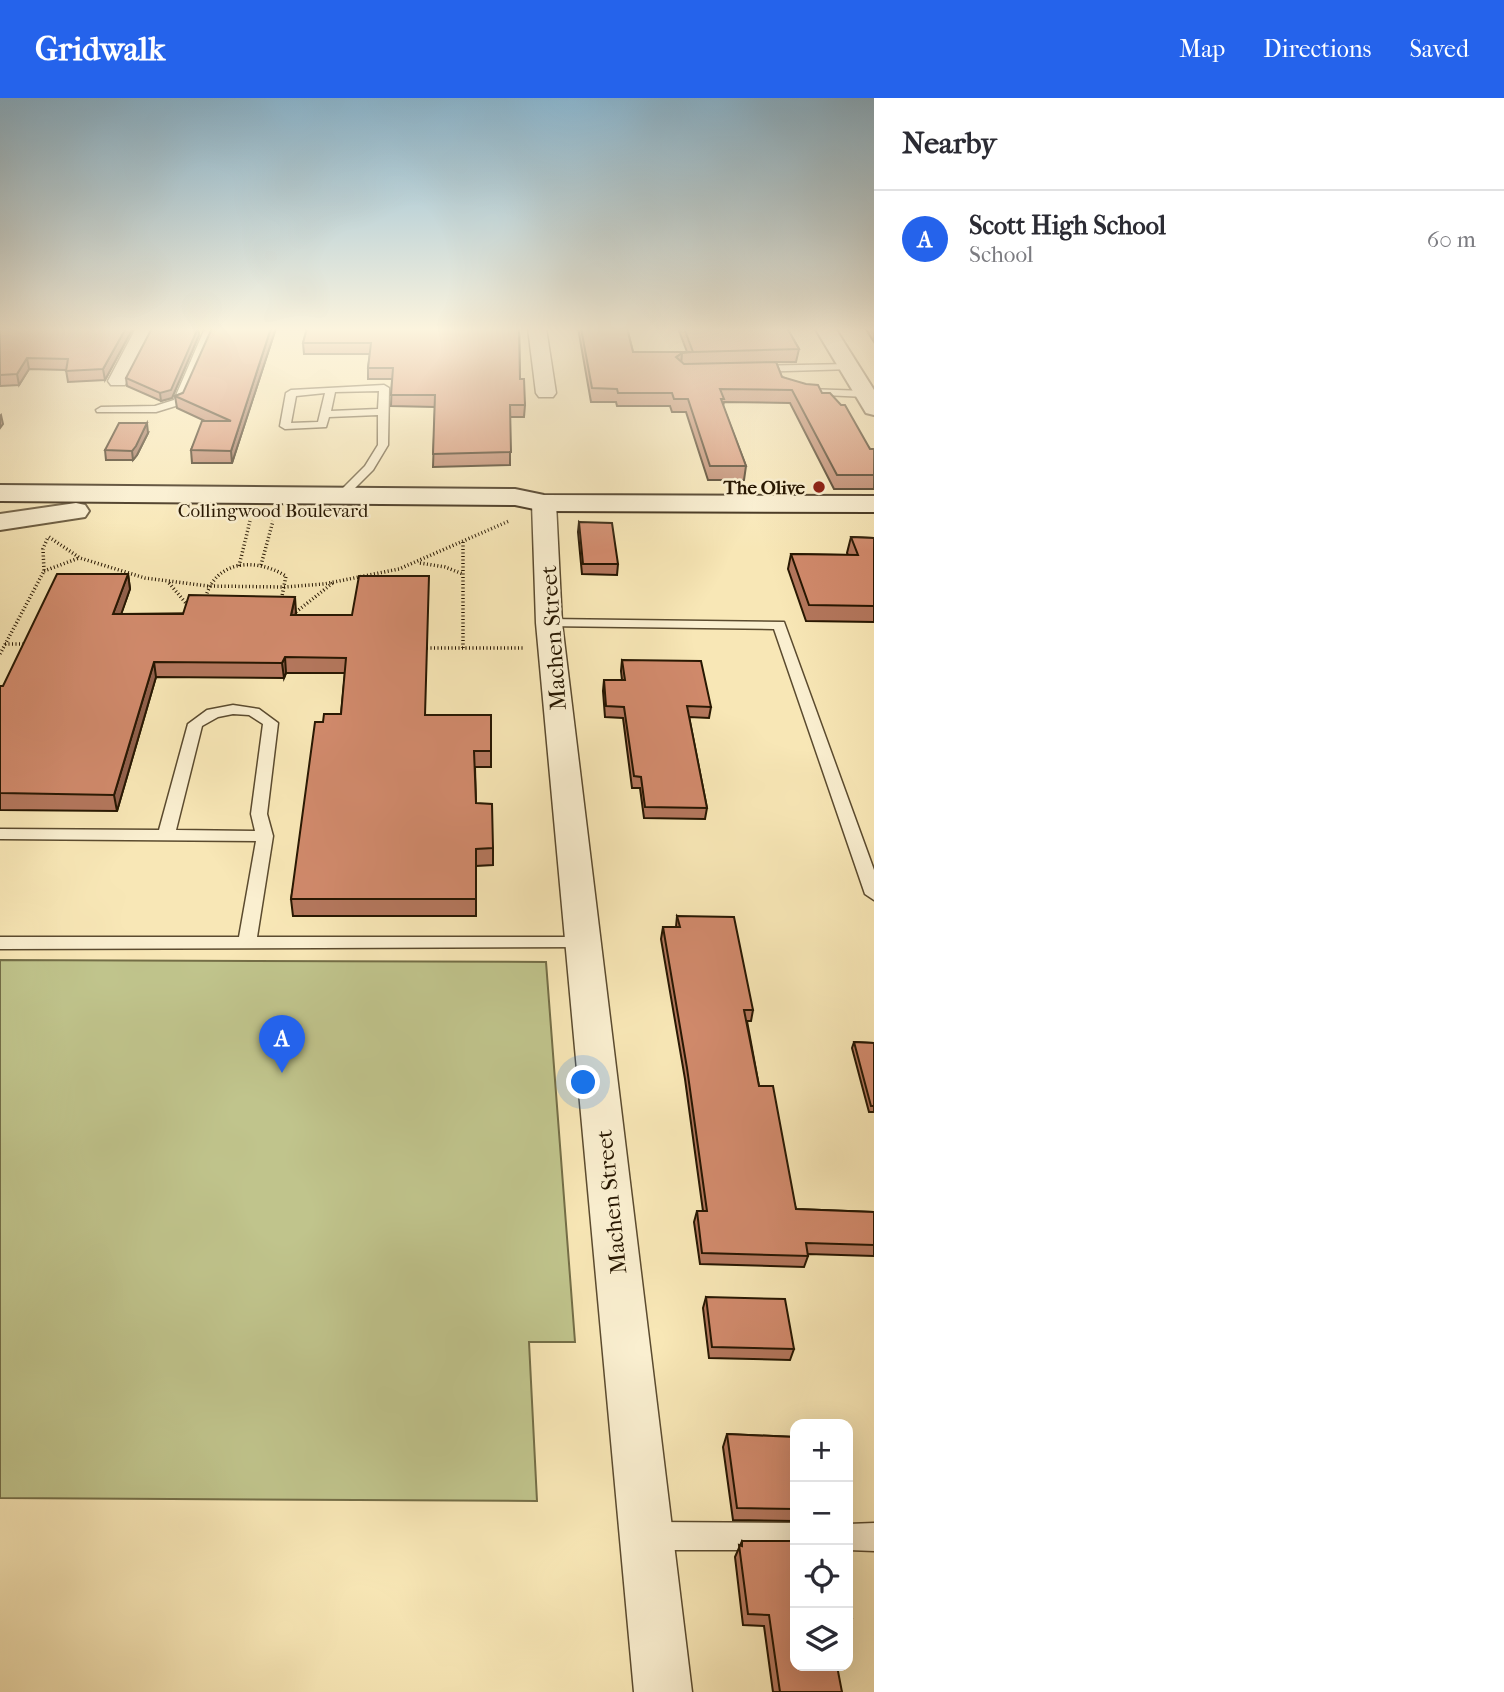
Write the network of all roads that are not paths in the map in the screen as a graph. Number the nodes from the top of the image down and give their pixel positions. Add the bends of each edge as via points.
1 (177, 402) edge
2 (289, 402) edge
3 (328, 402) edge
4 (383, 402) edge
5 (101, 410) dead end
6 (382, 412) junction
7 (325, 414) junction
8 (0, 493) edge
9 (74, 502) junction
10 (333, 503) junction
11 (874, 504) edge
12 (0, 508) edge
13 (527, 512) junction
14 (0, 522) edge
15 (539, 636) junction
16 (0, 834) edge
17 (166, 835) junction
18 (265, 836) junction
19 (874, 894) edge
20 (0, 943) edge
21 (247, 943) junction
22 (583, 943) junction
23 (647, 1536) junction
24 (790, 1537) edge
25 (853, 1537) edge
26 (874, 1537) edge
27 (663, 1692) edge

1 - 5 lane via 156,409
2 - 7 lane via 285,426 322,425
3 - 7 lane
4 - 6 lane
6 - 7 lane
6 - 10 lane via 383,445 369,468
8 - 9 main road, Collingwood Boulevard
9 - 10 main road, Collingwood Boulevard
9 - 12 main road, Collingwood Boulevard
9 - 14 main road
10 - 13 main road, Collingwood Boulevard
11 - 13 main road, Collingwood Boulevard
13 - 15 street, Machen Street
15 - 19 lane via 779,625
15 - 22 street, Machen Street
16 - 17 lane
17 - 18 lane
17 - 18 lane via 195,724 216,711 243,710 261,713 271,723 259,814
18 - 21 lane
20 - 21 lane
21 - 22 lane
22 - 23 street, Machen Street
23 - 24 lane
23 - 27 street, Machen Street
25 - 26 lane

